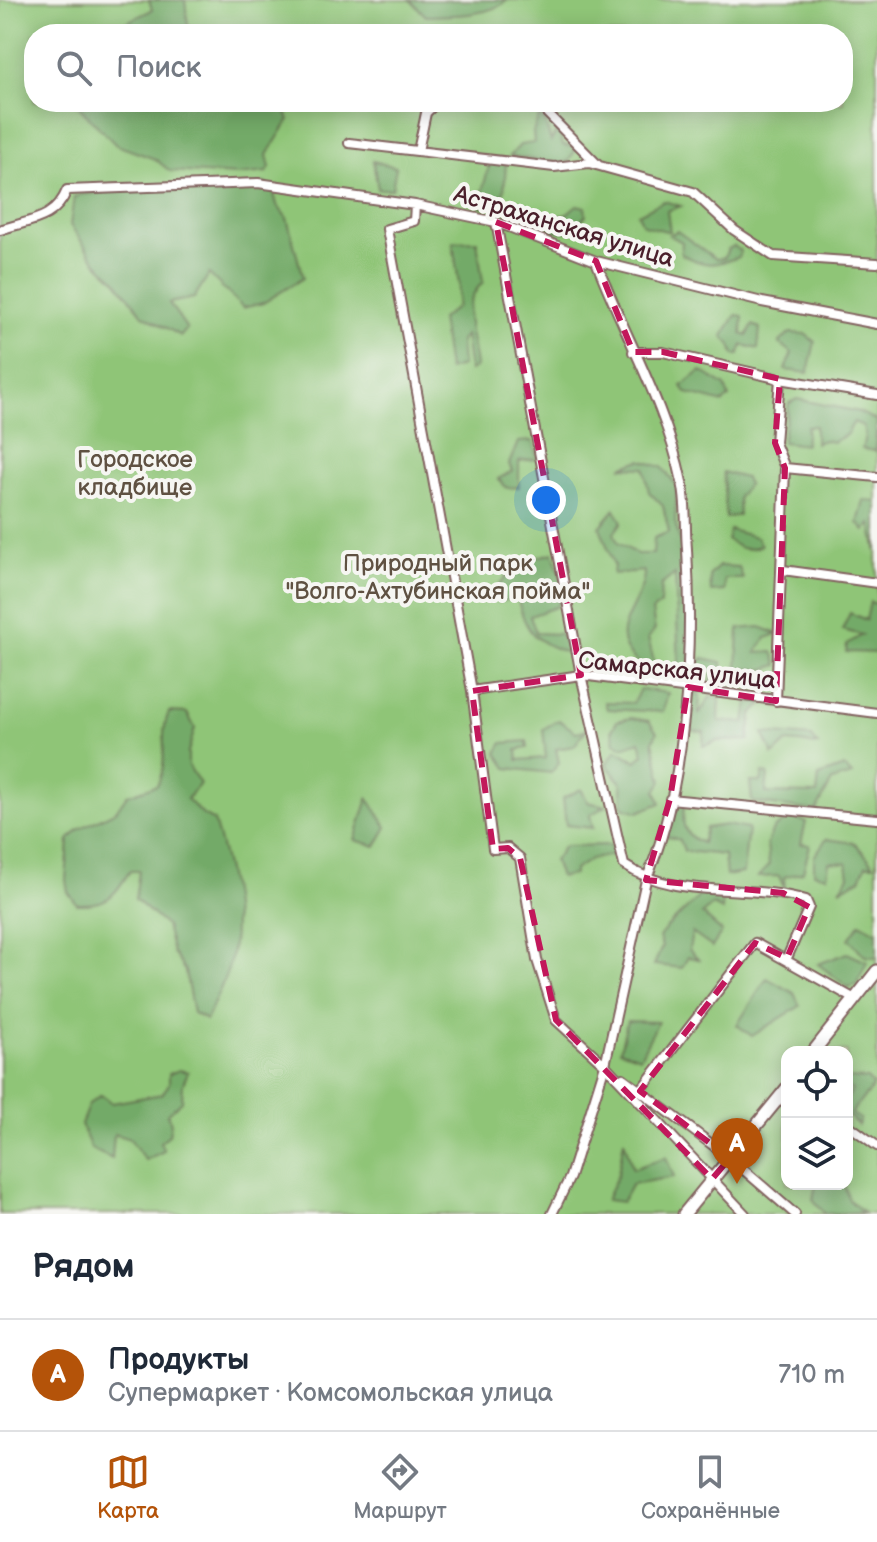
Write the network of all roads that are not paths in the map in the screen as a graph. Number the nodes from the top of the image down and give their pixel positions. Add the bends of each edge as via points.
1 (427, 112) edge
2 (546, 112) edge
3 (349, 143) dead end
4 (418, 151) junction
5 (601, 168) junction
6 (415, 205) junction
7 (496, 222) junction
8 (0, 230) edge
9 (596, 261) junction
10 (877, 263) edge
11 (877, 324) edge
12 (633, 352) junction
13 (780, 379) junction
14 (877, 395) edge
15 (785, 468) junction
16 (877, 477) edge
17 (783, 570) junction
18 (877, 583) edge
19 (581, 675) junction
20 (688, 687) junction
21 (472, 691) junction
22 (776, 701) junction
23 (877, 713) edge
24 (670, 799) junction
25 (877, 819) edge
26 (646, 880) junction
27 (787, 958) junction
28 (877, 971) edge
29 (853, 998) junction
30 (817, 1046) edge
31 (605, 1065) junction
32 (640, 1091) junction
33 (781, 1095) edge
34 (853, 1128) edge
35 (877, 1133) edge
36 (874, 1144) edge
37 (730, 1158) junction
38 (712, 1179) junction
39 (552, 1214) edge
40 (684, 1214) edge
41 (745, 1214) edge
42 (795, 1214) edge

1 - 4 street
2 - 5 street
3 - 4 street
4 - 5 street
5 - 10 street via 693,192 734,230 773,256
6 - 7 street, Астраханская улица
6 - 8 street, Астраханская улица via 284,185 67,190 61,205 45,216
6 - 21 street via 414,221 387,229
7 - 9 street, Астраханская улица
7 - 19 street
9 - 11 street, Астраханская улица
9 - 12 street
12 - 13 street via 663,352
12 - 20 street via 658,403 683,484
13 - 14 street
13 - 15 street via 775,443
15 - 16 street
15 - 17 street
17 - 18 street
17 - 22 street
19 - 20 street, Самарская улица
19 - 21 street, Самарская улица
19 - 26 street via 624,865
20 - 22 street, Самарская улица
20 - 24 street
21 - 31 street via 493,849 508,848 520,858 537,960 556,1020
22 - 23 street, Самарская улица
24 - 25 street
24 - 26 street
26 - 27 street via 783,893 806,900 809,907
26 - 31 street
27 - 29 street
27 - 32 street via 755,943
28 - 29 street
29 - 30 street
31 - 32 street
31 - 38 street
31 - 39 street via 570,1177
32 - 37 street
33 - 37 street
34 - 36 street
35 - 36 street
37 - 38 street
37 - 42 street
38 - 40 street
38 - 41 street

